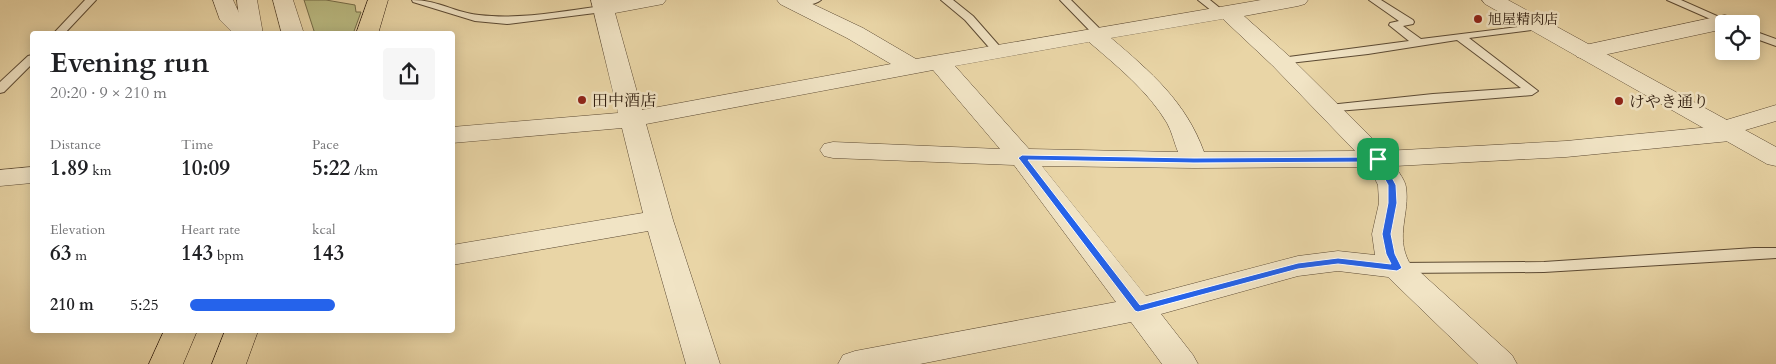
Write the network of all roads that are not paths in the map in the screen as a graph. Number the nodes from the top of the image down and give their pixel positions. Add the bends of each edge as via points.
1 (91, 0) edge
2 (223, 0) edge
3 (247, 0) edge
4 (284, 0) edge
5 (378, 0) edge
6 (417, 0) edge
7 (656, 0) edge
8 (946, 0) edge
9 (1065, 0) edge
10 (1298, 0) edge
11 (1374, 0) edge
12 (1492, 0) edge
13 (1672, 0) edge
14 (800, 1) edge
15 (602, 4) edge
16 (1217, 9) edge
17 (1715, 18) edge
18 (1715, 25) edge
19 (1539, 26) junction
20 (61, 31) edge
21 (244, 31) edge
22 (252, 31) edge
23 (292, 31) edge
24 (367, 31) edge
25 (1096, 34) junction
26 (1459, 36) junction
27 (1760, 37) edge
28 (1420, 42) junction
29 (1776, 44) edge
30 (998, 51) junction
31 (1586, 52) junction
32 (30, 60) edge
33 (1281, 61) junction
34 (939, 62) junction
35 (913, 67) junction
36 (0, 89) edge
37 (1329, 109) junction
38 (1776, 113) edge
39 (632, 119) junction
40 (1726, 130) junction
41 (455, 135) edge
42 (833, 150) dead end
43 (1022, 158) junction
44 (1776, 158) edge
45 (1378, 159) junction
46 (1194, 160) junction
47 (30, 175) edge
48 (2, 179) edge
49 (659, 220) junction
50 (1776, 253) edge
51 (455, 254) edge
52 (1397, 268) junction
53 (1138, 309) junction
54 (180, 333) edge
55 (241, 333) edge
56 (166, 364) edge
57 (229, 364) edge
58 (703, 364) edge
59 (855, 364) edge
60 (1181, 364) edge
61 (1500, 364) edge

1 - 20 lane
2 - 21 street via 231,20
3 - 22 street
4 - 23 street
5 - 24 main road
6 - 15 lane via 475,18 507,21
7 - 15 street
8 - 30 lane via 969,18
9 - 25 lane
10 - 16 street
11 - 28 lane via 1409,22 1394,25
12 - 19 street
13 - 17 lane
14 - 35 street
15 - 39 street
16 - 25 street
16 - 33 street
18 - 31 street
19 - 26 lane
19 - 31 street
25 - 30 street
25 - 46 street via 1151,86 1166,105 1181,126
26 - 28 lane
26 - 37 lane via 1532,91
27 - 29 lane
28 - 33 lane
30 - 34 street
31 - 40 street
32 - 36 lane
33 - 37 street
34 - 35 street
34 - 43 street
35 - 39 street
37 - 45 street
38 - 40 street
39 - 41 street
39 - 49 street
40 - 44 street
40 - 45 street via 1566,149
42 - 43 street
43 - 46 street
43 - 53 street
45 - 46 street
45 - 52 street via 1392,185 1393,203 1387,234 1390,254
47 - 48 street
49 - 51 street
49 - 58 street
50 - 52 lane via 1544,268
52 - 53 street via 1338,261 1298,266
52 - 61 street
53 - 59 street
53 - 60 street
54 - 56 main road
55 - 57 main road

